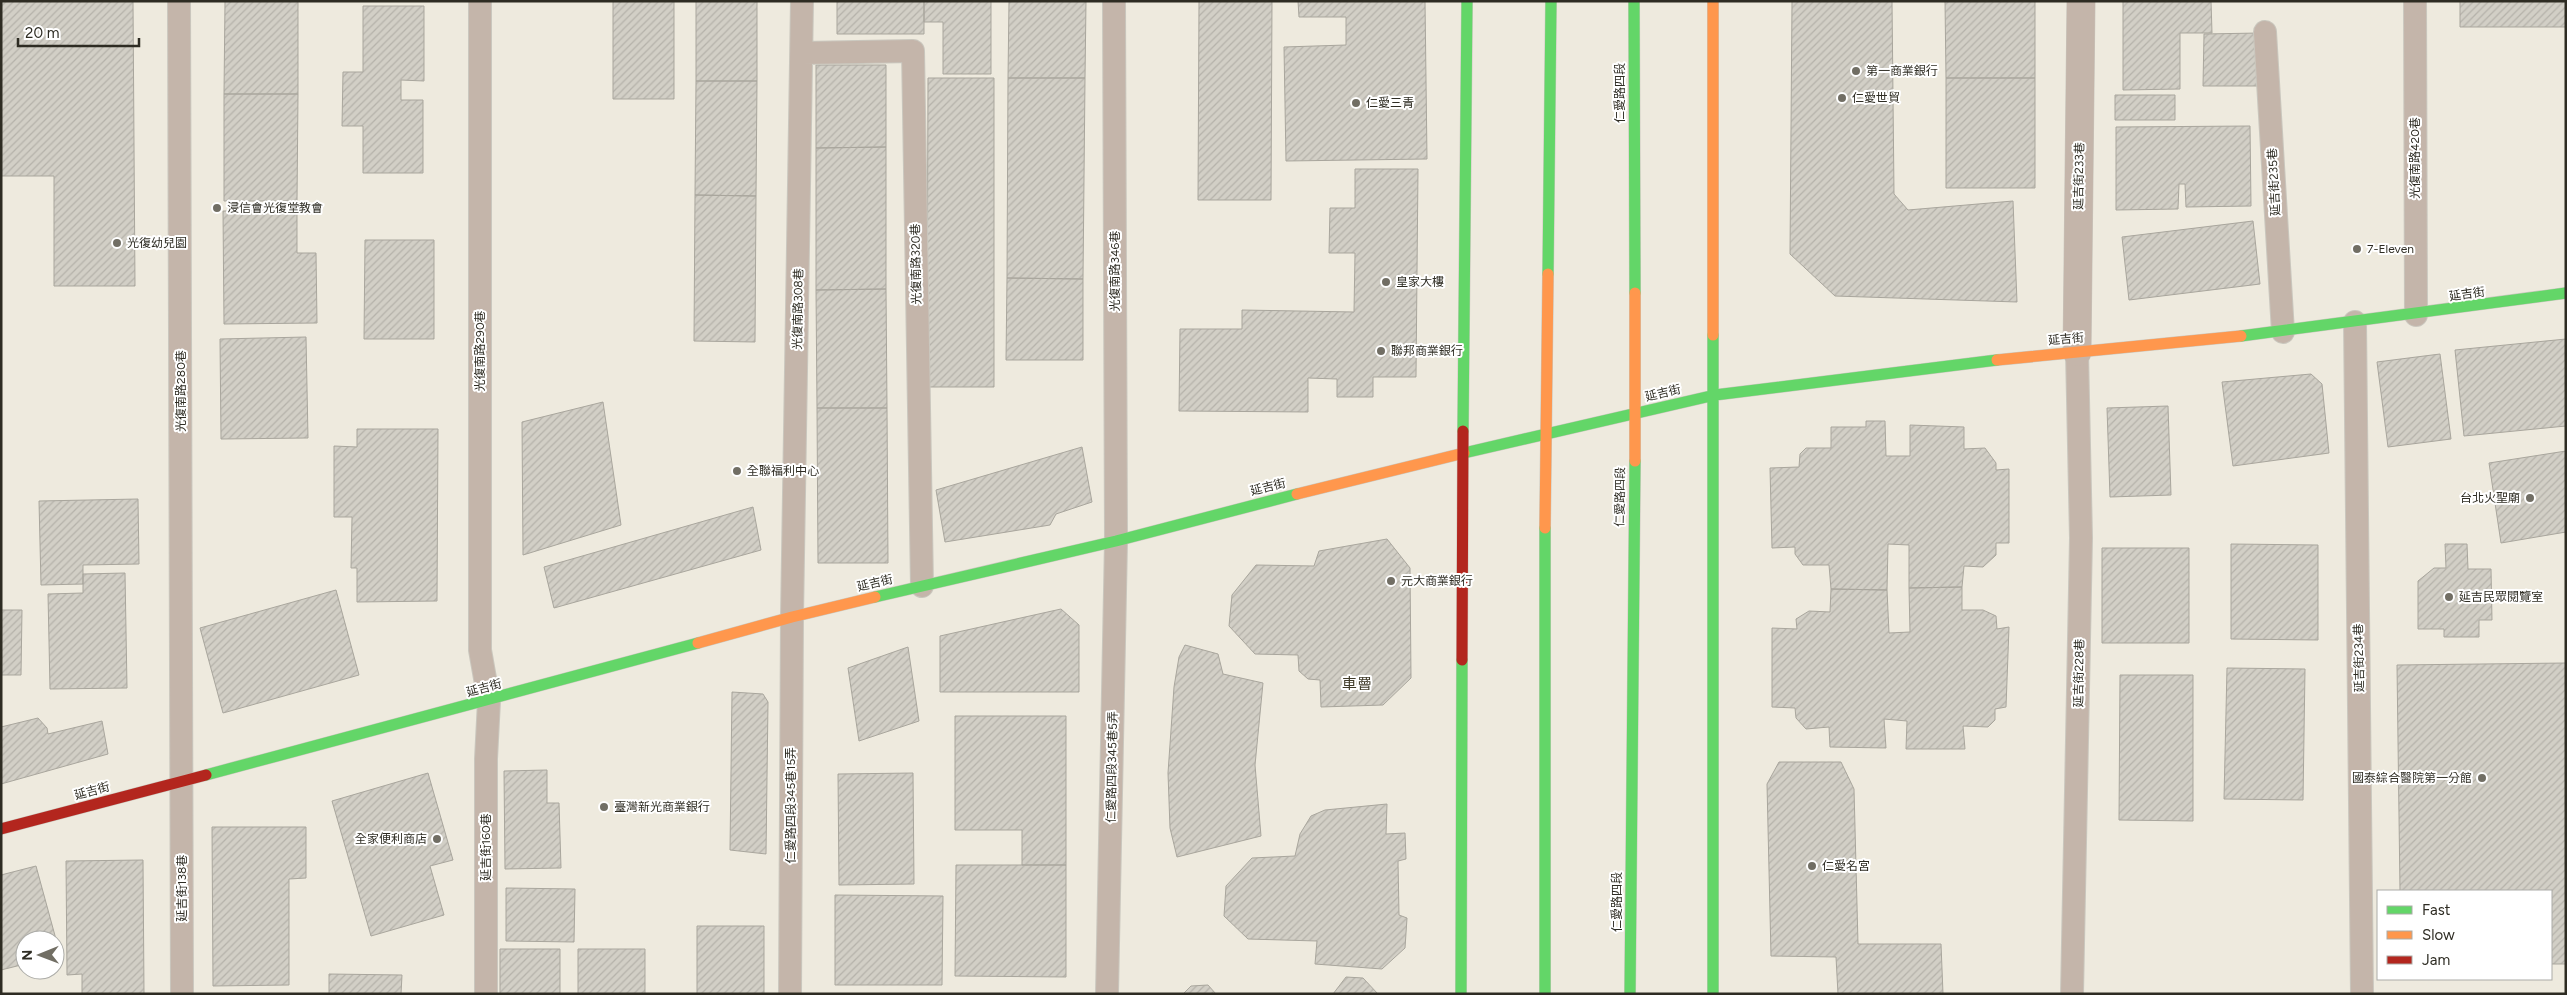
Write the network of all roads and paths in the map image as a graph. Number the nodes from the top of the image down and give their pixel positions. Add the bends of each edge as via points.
1 (179, 1) edge
2 (480, 1) edge
3 (802, 1) edge
4 (1114, 1) edge
5 (1467, 1) edge
6 (1551, 1) edge
7 (1634, 1) edge
8 (1714, 1) edge
9 (2081, 1) edge
10 (2415, 1) edge
11 (2265, 32) dead end
12 (803, 53) junction
13 (2566, 293) edge
14 (2416, 315) junction
15 (2355, 322) junction
16 (2283, 332) junction
17 (2077, 352) junction
18 (1714, 395) junction
19 (1635, 413) junction
20 (1546, 434) junction
21 (1462, 453) junction
22 (1116, 541) junction
23 (922, 586) junction
24 (792, 617) junction
25 (489, 700) junction
26 (183, 781) junction
27 (1, 829) edge
28 (182, 994) edge
29 (486, 994) edge
30 (790, 994) edge
31 (1107, 994) edge
32 (1461, 994) edge
33 (1544, 994) edge
34 (1630, 994) edge
35 (1713, 994) edge
36 (2072, 994) edge
37 (2362, 994) edge

1 - 26 lane, 光復南路280巷
2 - 25 lane, 光復南路290巷 via 480,650
3 - 12 lane, 光復南路308巷
4 - 22 lane, 光復南路346巷
5 - 21 main road
6 - 20 main road
7 - 19 main road, 仁愛路四段
8 - 18 main road
9 - 17 street, 延吉街233巷
10 - 14 lane, 光復南路420巷
11 - 16 lane, 延吉街235巷
12 - 23 lane, 光復南路320巷 via 913,51
12 - 24 lane, 光復南路308巷
13 - 14 main road, 延吉街
14 - 15 main road, 延吉街
15 - 16 main road, 延吉街
15 - 37 lane, 延吉街234巷
16 - 17 main road, 延吉街
17 - 18 main road, 延吉街
17 - 36 lane, 延吉街228巷 via 2081,538
18 - 19 main road, 延吉街
18 - 35 main road
19 - 20 main road, 延吉街
19 - 34 main road, 仁愛路四段
20 - 21 main road, 延吉街
20 - 33 main road
21 - 22 main road, 延吉街
21 - 32 main road
22 - 23 main road, 延吉街
22 - 31 lane, 仁愛路四段345巷5弄
23 - 24 main road, 延吉街
24 - 25 main road, 延吉街
24 - 30 lane, 仁愛路四段345巷15弄
25 - 26 main road, 延吉街
25 - 29 lane, 延吉街160巷
26 - 27 main road, 延吉街
26 - 28 lane, 延吉街138巷

